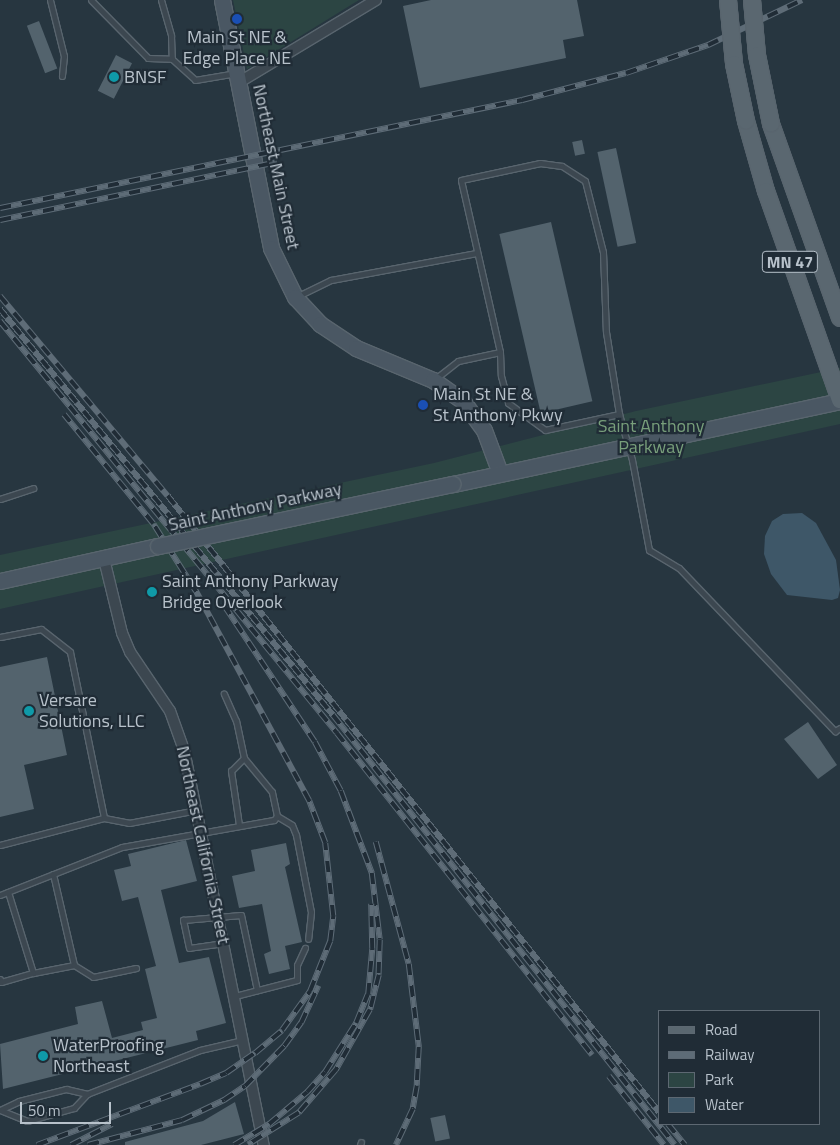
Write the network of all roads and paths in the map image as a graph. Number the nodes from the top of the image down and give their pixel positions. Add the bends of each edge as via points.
1 (50, 0) edge
2 (91, 0) edge
3 (161, 0) edge
4 (222, 0) edge
5 (376, 0) edge
6 (728, 0) edge
7 (752, 0) edge
8 (172, 59) junction
9 (62, 76) dead end
10 (237, 78) junction
11 (477, 253) junction
12 (295, 297) junction
13 (840, 318) edge
14 (500, 352) junction
15 (433, 380) junction
16 (840, 401) edge
17 (619, 414) junction
18 (626, 446) junction
19 (500, 474) junction
20 (33, 488) dead end
21 (0, 499) edge
22 (104, 559) junction
23 (0, 581) edge
24 (0, 637) edge
25 (224, 694) dead end
26 (840, 728) edge
27 (244, 758) junction
28 (197, 810) junction
29 (277, 816) junction
30 (104, 818) junction
31 (238, 825) junction
32 (202, 831) junction
33 (0, 845) edge
34 (53, 874) junction
35 (8, 892) junction
36 (0, 895) edge
37 (219, 916) junction
38 (308, 939) dead end
39 (224, 944) junction
40 (305, 948) dead end
41 (74, 965) junction
42 (136, 968) dead end
43 (33, 973) junction
44 (0, 979) edge
45 (257, 990) junction
46 (235, 996) junction
47 (243, 1040) junction
48 (87, 1094) junction
49 (0, 1110) edge
50 (264, 1145) edge

1 - 9 lane via 64,56
2 - 8 lane via 148,58
3 - 8 lane
4 - 10 street, Northeast Main Street
5 - 10 street
6 - 16 main road, MN 47, bridge via 734,64 746,121 766,191
7 - 13 main road, MN 47, bridge via 757,55 771,124
8 - 10 lane via 194,80
10 - 12 street, Northeast Main Street via 271,248
11 - 12 lane via 331,280
11 - 14 lane
11 - 17 lane via 461,180 540,163 562,166 585,181 603,252 606,332
12 - 15 street, Northeast Main Street via 320,324 356,348
14 - 15 lane via 458,361
14 - 17 lane via 501,376 508,403 545,430
15 - 19 street, Northeast Main Street via 462,400 484,430
16 - 18 street, Saint Anthony Parkway
17 - 18 lane
18 - 19 street, Saint Anthony Parkway
18 - 26 lane via 649,550 679,568 835,732
19 - 22 street, Saint Anthony Parkway, bridge
20 - 21 lane
22 - 23 street, Saint Anthony Parkway
22 - 28 street, Northeast California Street via 114,612 127,646 170,711 178,730
24 - 30 lane via 40,629 70,652
25 - 27 lane via 236,721
27 - 29 lane via 272,792
27 - 31 lane via 231,771
28 - 30 lane via 129,823
28 - 32 street, Northeast California Street
29 - 31 lane via 274,820
29 - 38 lane via 292,825 296,835 311,912
30 - 33 lane
31 - 32 lane
32 - 34 lane via 122,847
32 - 37 street, Northeast California Street
34 - 35 lane
34 - 41 lane
35 - 36 lane
35 - 43 lane
37 - 39 street, Northeast California Street
37 - 39 lane via 183,920 189,948
37 - 45 lane via 241,915
39 - 46 street, Northeast California Street
40 - 45 lane via 297,965 296,980
41 - 42 lane via 93,977
41 - 43 lane
43 - 44 lane via 1,982
45 - 46 lane
46 - 47 street, Northeast California Street
47 - 48 lane via 200,1050
47 - 50 street, Northeast California Street
48 - 49 lane via 66,1089 19,1101
48 - 49 lane via 74,1108 27,1121

